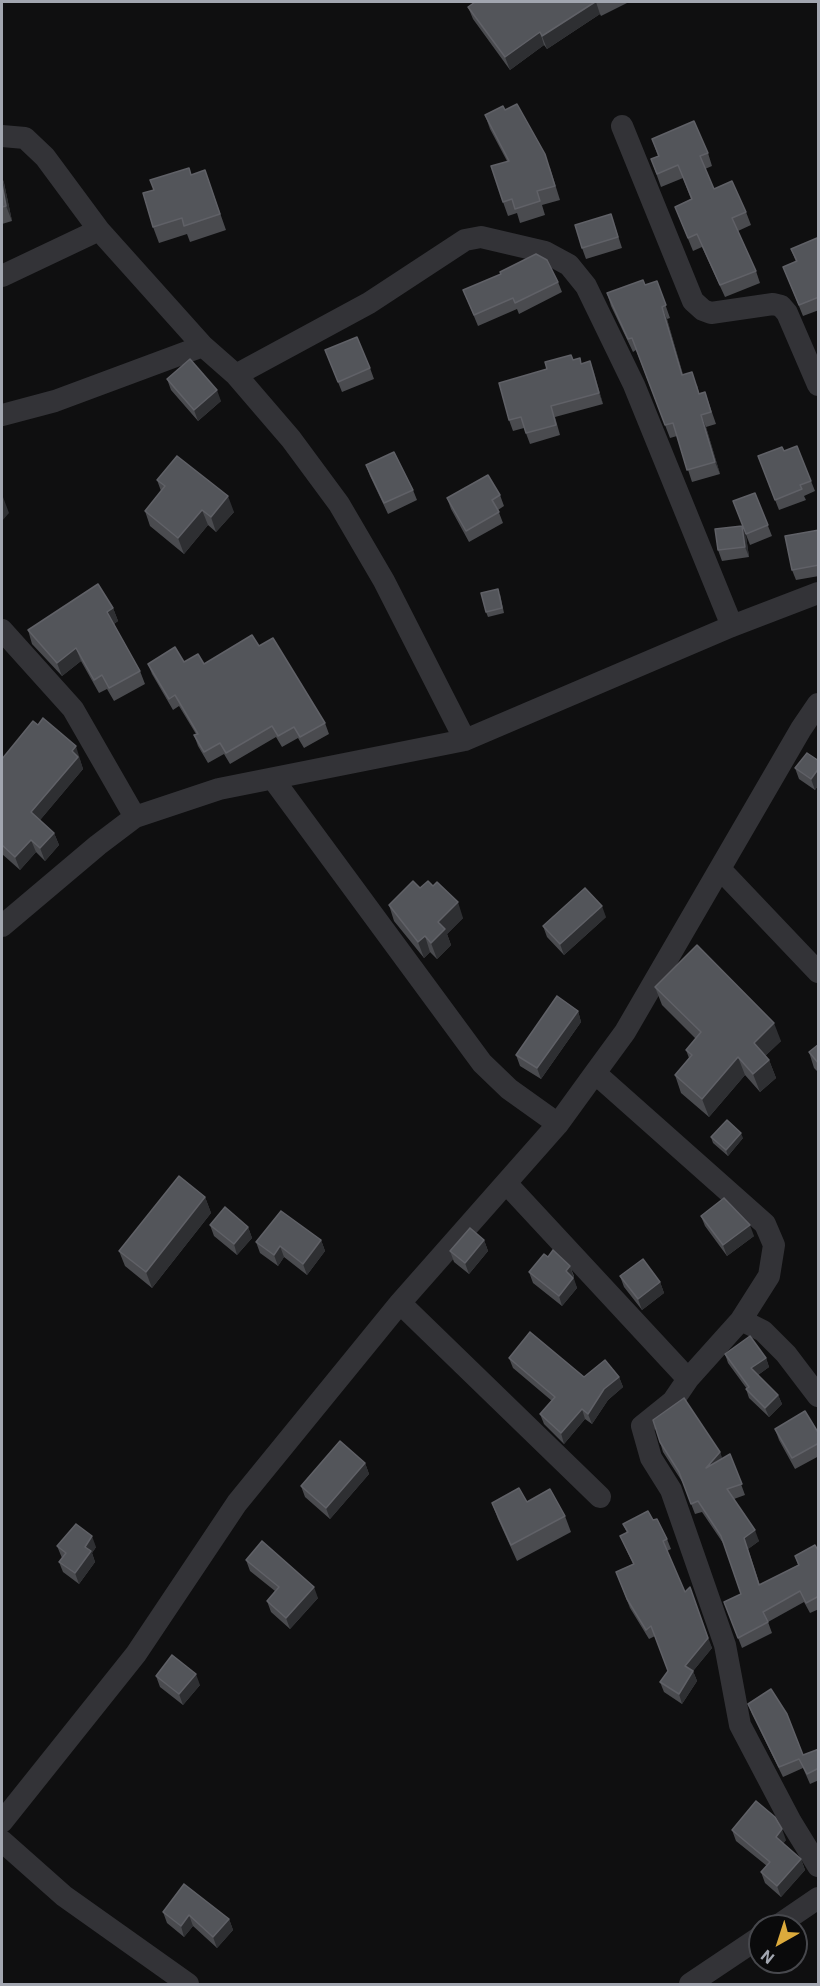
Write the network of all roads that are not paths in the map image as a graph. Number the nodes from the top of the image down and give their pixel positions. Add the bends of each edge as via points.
1 (622, 126) dead end
2 (2, 136) edge
3 (99, 230) junction
4 (2, 276) edge
5 (203, 346) junction
6 (236, 375) junction
7 (819, 385) edge
8 (2, 415) edge
9 (819, 593) edge
10 (732, 626) junction
11 (2, 630) edge
12 (819, 704) edge
13 (465, 740) junction
14 (273, 779) junction
15 (135, 817) junction
16 (720, 869) junction
17 (2, 926) edge
18 (819, 972) edge
19 (595, 1073) junction
20 (558, 1124) junction
21 (506, 1184) junction
22 (400, 1303) junction
23 (741, 1320) junction
24 (687, 1379) junction
25 (819, 1396) edge
26 (600, 1497) dead end
27 (2, 1822) edge
28 (2, 1841) edge
29 (819, 1866) edge
30 (819, 1898) edge
31 (795, 1914) edge
32 (748, 1945) edge
33 (188, 1984) edge
34 (690, 1984) edge

1 - 7 street via 693,301 711,313 781,306 788,313
2 - 3 street via 25,138 45,157
3 - 4 street
3 - 5 street
5 - 6 street
5 - 8 street via 55,401
6 - 10 street via 369,303 465,240 481,237 545,252 569,265 586,286 634,385
6 - 13 street via 291,439 339,504 384,581
9 - 10 street
10 - 13 street
11 - 15 street via 73,709
12 - 16 street
13 - 14 street
14 - 15 street via 219,789
14 - 20 street via 482,1063 508,1089
15 - 17 street
16 - 18 street
16 - 19 street via 625,1032
19 - 20 street
19 - 23 street via 765,1224 774,1245 774,1259 769,1276
20 - 21 street
21 - 22 street
21 - 24 street
22 - 26 street
22 - 27 street via 237,1503 136,1654
23 - 24 street
23 - 25 street via 764,1331
24 - 29 street via 673,1401 642,1426 651,1458 671,1490 725,1645 740,1725
28 - 33 street via 64,1896
30 - 31 street
32 - 34 street

